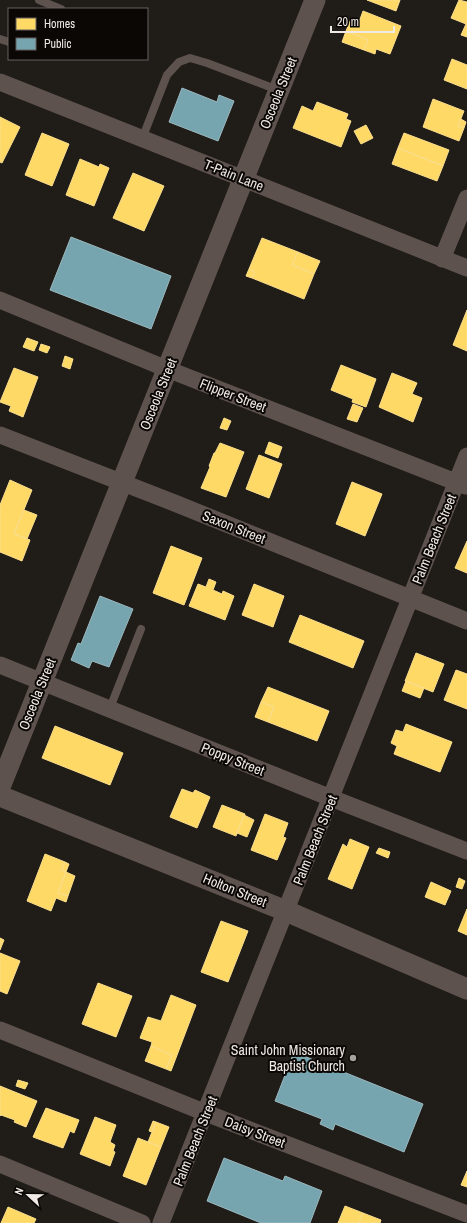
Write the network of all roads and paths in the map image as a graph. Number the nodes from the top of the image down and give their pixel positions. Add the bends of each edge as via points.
1 (39, 0) edge
2 (315, 0) edge
3 (59, 8) edge
4 (0, 82) edge
5 (279, 91) junction
6 (142, 139) junction
7 (244, 179) junction
8 (467, 198) edge
9 (442, 258) junction
10 (467, 268) edge
11 (0, 300) edge
12 (167, 369) junction
13 (0, 434) edge
14 (467, 456) edge
15 (122, 482) junction
16 (462, 484) edge
17 (410, 598) junction
18 (467, 622) edge
19 (141, 629) dead end
20 (0, 665) edge
21 (42, 681) junction
22 (110, 708) junction
23 (0, 787) edge
24 (0, 796) edge
25 (331, 798) junction
26 (467, 851) edge
27 (286, 911) junction
28 (467, 989) edge
29 (0, 1030) edge
30 (206, 1113) junction
31 (0, 1164) edge
32 (467, 1214) edge
33 (142, 1223) edge
34 (161, 1223) edge

1 - 3 lane
2 - 5 street, Osceola Street
4 - 6 street, T-Pain Lane
5 - 6 lane via 190,58 179,62 168,75
5 - 7 street, Osceola Street
6 - 7 street, T-Pain Lane
7 - 9 street, T-Pain Lane
7 - 12 street, Osceola Street
8 - 9 street
9 - 10 street, T-Pain Lane
11 - 12 street, Flipper Street
12 - 15 street, Osceola Street
12 - 16 street, Flipper Street
13 - 15 street, Saxon Street
14 - 16 street, Palm Beach Street
15 - 17 street, Saxon Street
15 - 21 street, Osceola Street
16 - 17 street, Palm Beach Street
17 - 18 street, Saxon Street
17 - 25 street, Palm Beach Street
19 - 22 lane
20 - 21 street, Poppy Street
21 - 22 street, Poppy Street
21 - 23 street, Osceola Street
22 - 25 street, Poppy Street
24 - 27 street, Holton Street
25 - 26 street, Poppy Street
25 - 27 street, Palm Beach Street
27 - 28 street, Holton Street
27 - 30 street, Palm Beach Street
29 - 30 street, Daisy Street
30 - 32 street, Daisy Street
30 - 34 street, Palm Beach Street
31 - 33 street

